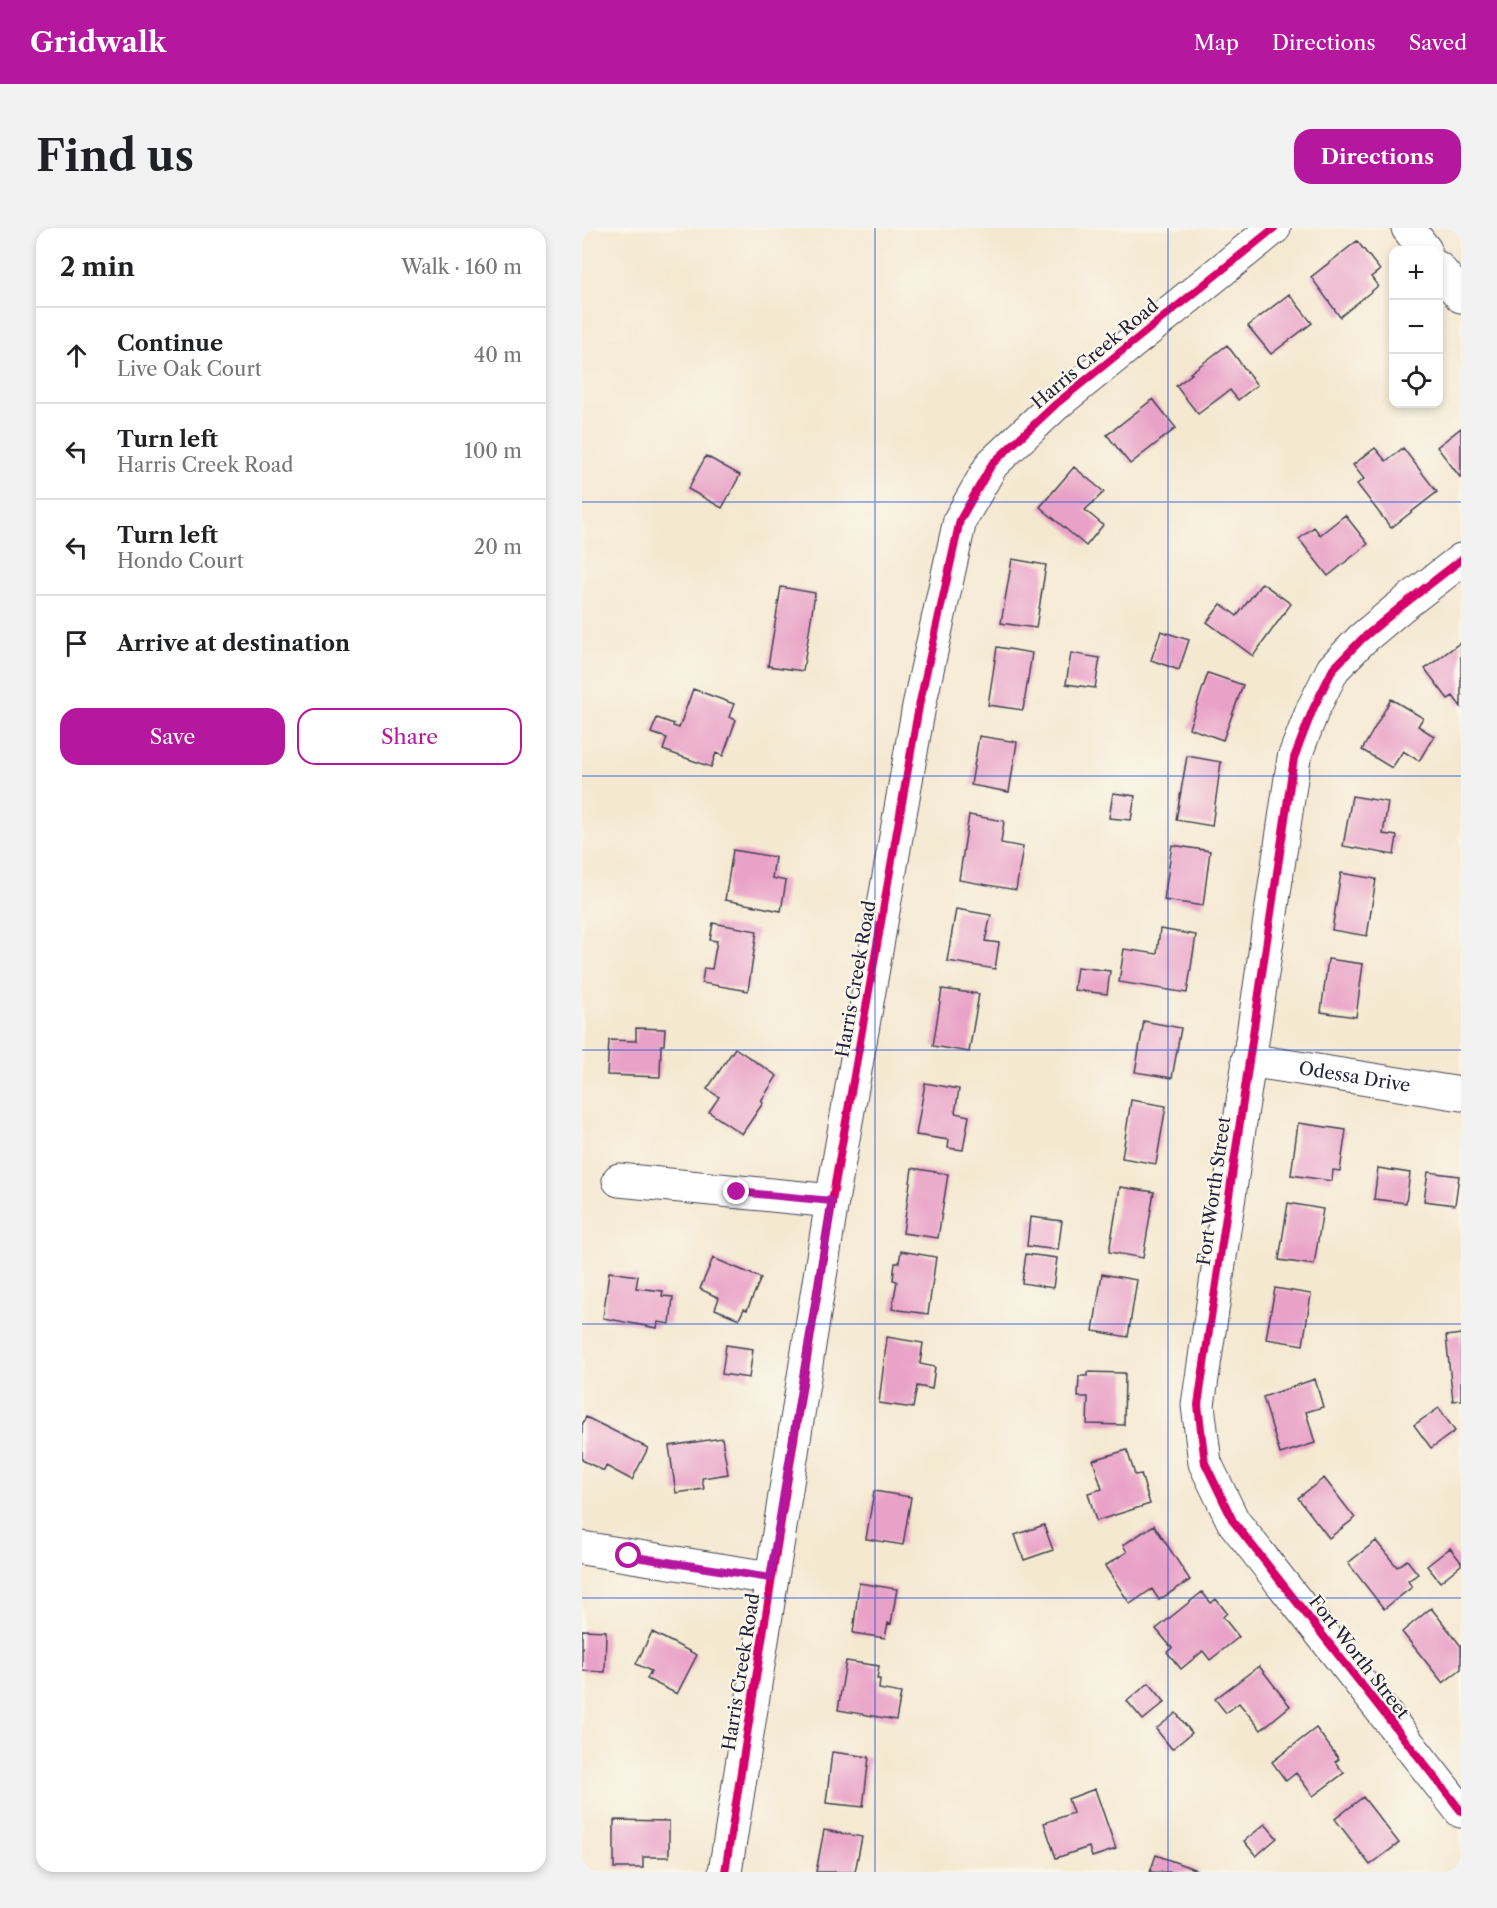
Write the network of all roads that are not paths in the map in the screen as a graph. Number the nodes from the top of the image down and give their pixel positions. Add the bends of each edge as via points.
1 (1274, 228) edge
2 (1407, 228) edge
3 (1422, 246) edge
4 (1443, 274) edge
5 (1461, 296) edge
6 (1461, 560) edge
7 (1248, 1060) junction
8 (1461, 1094) edge
9 (619, 1180) dead end
10 (832, 1201) junction
11 (582, 1548) edge
12 (770, 1578) junction
13 (1461, 1811) edge
14 (725, 1872) edge

1 - 10 street, Harris Creek Road via 1056,404 992,464 960,520 919,706
2 - 3 street
4 - 5 street
6 - 7 street, Fort Worth Street via 1355,646 1333,669 1313,710 1294,758
7 - 8 street, Odessa Drive
7 - 13 street, Fort Worth Street via 1198,1405 1205,1463 1233,1521
9 - 10 street
10 - 12 street, Harris Creek Road
11 - 12 street
12 - 14 street, Harris Creek Road

